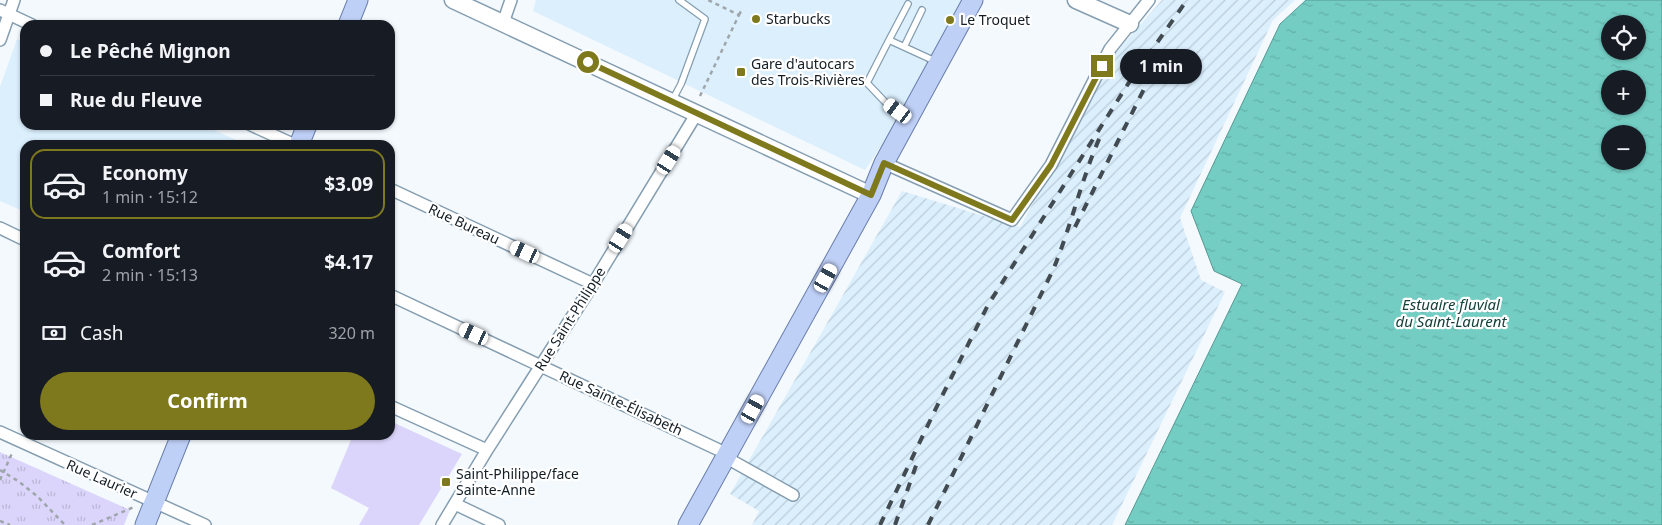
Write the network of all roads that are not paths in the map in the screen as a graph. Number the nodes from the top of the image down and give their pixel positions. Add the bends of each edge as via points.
1 (14, 0) edge
2 (358, 0) edge
3 (453, 0) edge
4 (511, 0) edge
5 (679, 0) edge
6 (973, 0) edge
7 (1076, 0) edge
8 (1149, 0) edge
9 (908, 4) dead end
10 (922, 10) dead end
11 (5, 13) edge
12 (21, 20) edge
13 (350, 20) edge
14 (503, 23) junction
15 (1130, 24) junction
16 (0, 40) edge
17 (889, 40) junction
18 (904, 47) junction
19 (939, 63) junction
20 (672, 101) junction
21 (697, 114) junction
22 (908, 119) junction
23 (262, 130) edge
24 (286, 140) edge
25 (884, 163) junction
26 (395, 191) edge
27 (871, 195) junction
28 (0, 228) edge
29 (20, 238) edge
30 (593, 284) junction
31 (395, 297) edge
32 (541, 365) junction
33 (395, 408) edge
34 (0, 432) edge
35 (179, 440) edge
36 (487, 450) junction
37 (727, 456) junction
38 (793, 495) dead end
39 (154, 502) junction
40 (455, 504) junction
41 (145, 525) edge
42 (205, 525) edge
43 (442, 525) edge
44 (499, 525) edge
45 (688, 525) edge

1 - 11 street
2 - 13 main road
3 - 14 street
4 - 14 street
5 - 20 lane via 706,19
6 - 19 main road
7 - 15 street
8 - 15 street
9 - 17 lane
10 - 18 lane
11 - 12 street
11 - 16 street
14 - 20 street
15 - 25 street via 1110,49 1051,165 1012,220
17 - 18 lane
17 - 22 lane via 867,84
18 - 19 lane
19 - 22 main road
20 - 21 street
21 - 27 street
21 - 30 street, Rue Saint-Philippe
22 - 25 main road
23 - 24 street
25 - 27 main road
26 - 30 street, Rue Bureau
27 - 37 main road
28 - 29 street
30 - 32 street, Rue Saint-Philippe
31 - 32 street, Rue Sainte-Élisabeth
32 - 36 street, Rue Saint-Philippe
32 - 37 street, Rue Sainte-Élisabeth
33 - 36 street
34 - 39 street, Rue Laurier
35 - 39 main road
36 - 40 street, Rue Saint-Philippe
37 - 38 street, Rue Sainte-Élisabeth
37 - 45 main road
39 - 41 main road
39 - 42 street, Rue Laurier
40 - 43 street, Rue Saint-Philippe
40 - 44 street

